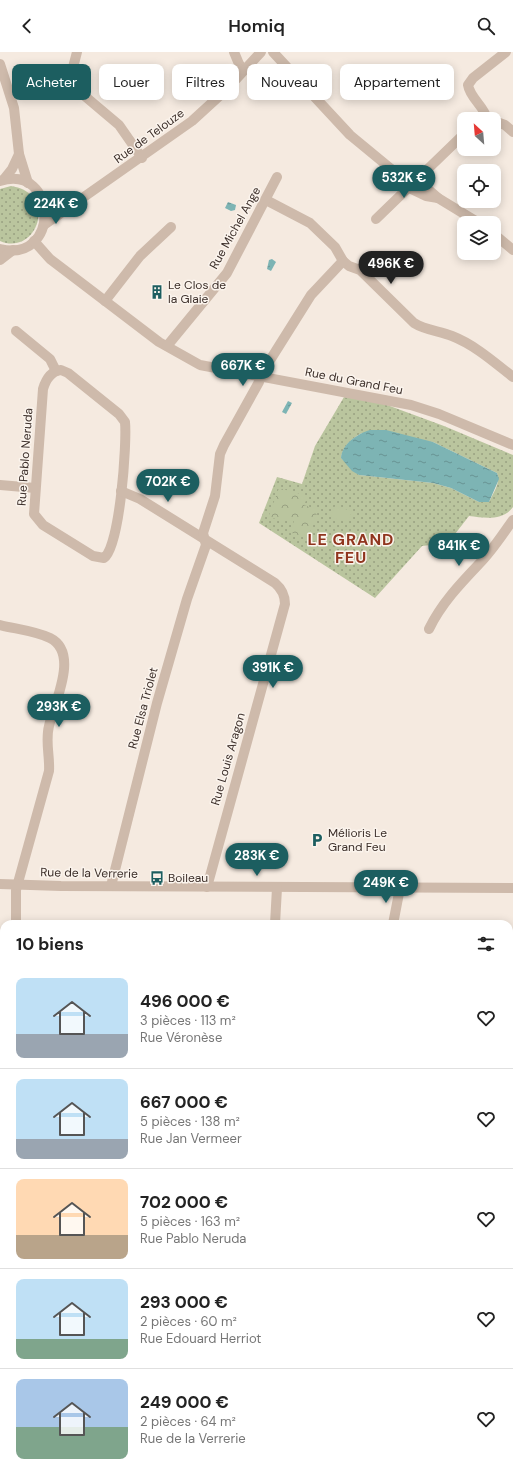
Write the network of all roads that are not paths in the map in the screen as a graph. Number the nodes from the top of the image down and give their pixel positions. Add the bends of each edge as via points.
1 (77, 52) edge
2 (234, 52) edge
3 (261, 52) edge
4 (273, 52) edge
5 (506, 52) edge
6 (0, 64) edge
7 (244, 70) junction
8 (484, 112) edge
9 (501, 124) edge
10 (513, 132) edge
11 (457, 141) edge
12 (19, 154) junction
13 (142, 158) junction
14 (390, 168) junction
15 (277, 177) dead end
16 (2, 180) edge
17 (416, 180) junction
18 (28, 183) junction
19 (408, 188) junction
20 (41, 196) junction
21 (438, 198) junction
22 (80, 200) junction
23 (266, 200) junction
24 (468, 216) edge
25 (376, 219) dead end
26 (44, 225) junction
27 (171, 227) dead end
28 (501, 240) edge
29 (34, 241) junction
30 (0, 248) edge
31 (13, 250) junction
32 (513, 250) edge
33 (0, 260) edge
34 (343, 261) junction
35 (105, 301) junction
36 (16, 331) dead end
37 (167, 346) junction
38 (56, 371) junction
39 (260, 377) junction
40 (513, 378) edge
41 (513, 445) edge
42 (0, 485) edge
43 (35, 488) junction
44 (121, 491) junction
45 (513, 520) edge
46 (204, 538) junction
47 (0, 625) edge
48 (429, 629) dead end
49 (0, 884) edge
50 (17, 884) junction
51 (111, 886) junction
52 (207, 887) junction
53 (276, 888) junction
54 (400, 888) junction
55 (513, 888) edge
56 (16, 920) edge
57 (275, 920) edge
58 (395, 920) edge

1 - 13 street via 70,79 74,87 119,125
2 - 7 street
3 - 7 street, Rue de Telouze
4 - 14 street via 350,135
5 - 8 street via 473,78 468,85 469,92
6 - 12 street via 14,108
7 - 13 street, Rue de Telouze via 192,121
9 - 10 street
11 - 17 street
12 - 16 street via 12,169
12 - 18 street
13 - 22 street, Rue de Telouze
14 - 17 street
14 - 19 street via 399,181
15 - 23 street, Rue Michel Ange
16 - 18 street via 16,179
17 - 19 street
17 - 21 street
18 - 20 street
19 - 21 street
19 - 25 street
20 - 22 street via 61,201
20 - 26 street via 46,210
21 - 24 street
22 - 26 street, Rue de Telouze
23 - 34 street via 316,228 335,246
23 - 37 street, Rue Michel Ange via 227,274
26 - 29 street
27 - 35 street via 140,256
28 - 32 street
29 - 31 street
29 - 35 street, Rue du Grand Feu via 50,259
30 - 31 street
31 - 33 street
34 - 39 street, Rue Elsa Triolet via 311,294
34 - 40 street via 360,270 414,323 472,345
35 - 37 street, Rue du Grand Feu
36 - 38 street via 50,359
37 - 39 street, Rue du Grand Feu via 208,367
38 - 43 street, Rue Pablo Neruda via 43,388
38 - 44 street, Rue Pablo Neruda via 68,373 122,417 125,427
39 - 41 street, Rue du Grand Feu via 410,406 439,414
39 - 46 street, Rue Elsa Triolet via 224,445 218,464 215,496 203,533
42 - 43 street
43 - 44 street, Rue Pablo Neruda via 34,514 39,522 100,559 109,553 117,528
44 - 46 street via 140,499
45 - 48 street via 480,564 466,576 437,613
46 - 51 street, Rue Elsa Triolet via 206,545 187,599 157,703
46 - 52 street, Rue Louis Aragon via 275,583 283,593 285,604
47 - 50 street via 50,638 59,644 64,653 65,663 48,727 49,771
49 - 50 street, Rue de la Verrerie
50 - 51 street, Rue de la Verrerie
50 - 56 street
51 - 52 street, Rue de la Verrerie
52 - 53 street, Rue de la Verrerie
53 - 54 street, Rue de la Verrerie
53 - 57 street
54 - 55 street, Rue de la Verrerie
54 - 58 street

